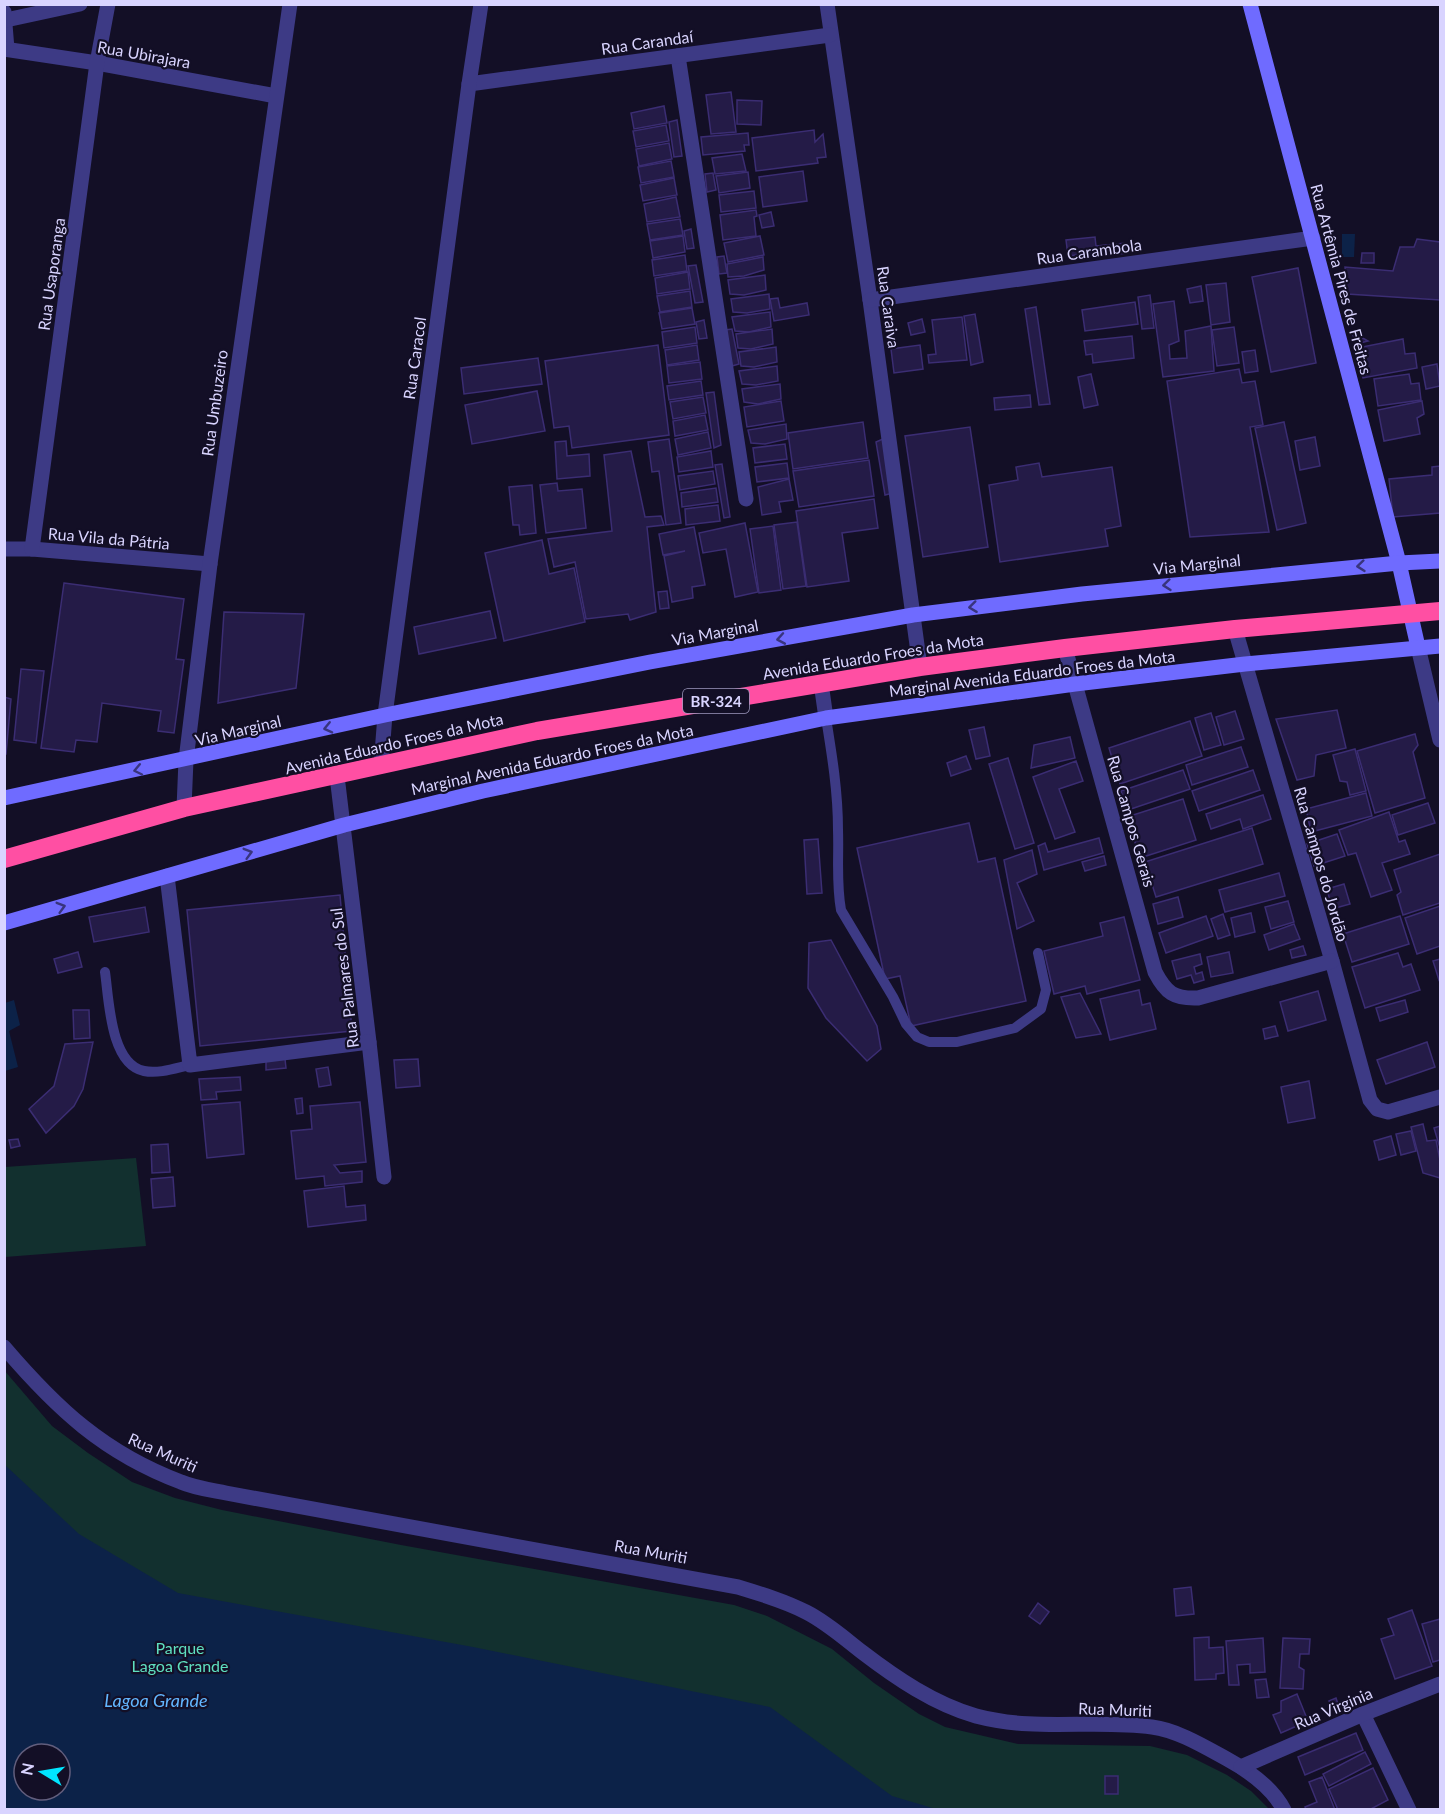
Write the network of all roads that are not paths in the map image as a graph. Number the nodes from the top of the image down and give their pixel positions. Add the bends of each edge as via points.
1 (81, 4) edge
2 (108, 4) edge
3 (290, 4) edge
4 (481, 4) edge
5 (827, 4) edge
6 (1250, 4) edge
7 (5, 16) edge
8 (830, 35) junction
9 (6, 49) edge
10 (678, 56) junction
11 (97, 63) junction
12 (469, 84) junction
13 (276, 96) junction
14 (1313, 238) junction
15 (870, 300) junction
16 (746, 499) dead end
17 (4, 549) edge
18 (32, 549) junction
19 (1440, 561) edge
20 (1399, 563) junction
21 (210, 564) junction
22 (1440, 611) edge
23 (1410, 613) junction
24 (913, 615) junction
25 (1235, 628) junction
26 (1440, 646) edge
27 (1418, 647) junction
28 (1065, 648) junction
29 (1245, 664) junction
30 (920, 667) junction
31 (821, 683) junction
32 (1075, 684) junction
33 (385, 716) junction
34 (826, 718) junction
35 (1440, 740) edge
36 (186, 760) junction
37 (381, 766) junction
38 (337, 776) junction
39 (4, 798) edge
40 (184, 808) junction
41 (344, 825) junction
42 (4, 859) edge
43 (167, 876) junction
44 (4, 923) edge
45 (1038, 953) dead end
46 (1332, 961) junction
47 (105, 972) dead end
48 (369, 1042) junction
49 (190, 1065) junction
50 (1440, 1097) edge
51 (384, 1177) dead end
52 (4, 1347) edge
53 (1440, 1684) edge
54 (1363, 1714) junction
55 (1241, 1767) junction
56 (1284, 1809) edge
57 (1409, 1809) edge

1 - 7 street
2 - 11 street, Rua Usaporanga
3 - 13 street, Rua Umbuzeiro
4 - 12 street, Rua Caracol
5 - 8 street, Rua Caraiva
6 - 14 street, Rua Artêmia Pires de Freitas
7 - 9 street
8 - 10 street, Rua Carandaí
8 - 15 street, Rua Caraiva
9 - 11 street, Rua Ubirajara
10 - 12 street, Rua Carandaí
10 - 16 street
11 - 13 street, Rua Ubirajara
11 - 18 street, Rua Usaporanga
12 - 33 street, Rua Caracol
13 - 21 street, Rua Umbuzeiro
14 - 15 street, Rua Carambola
14 - 20 street, Rua Artêmia Pires de Freitas
15 - 24 street, Rua Caraiva
17 - 18 street, Rua Vila da Pátria
18 - 21 street, Rua Vila da Pátria
19 - 20 street, Via Marginal
20 - 23 street, Rua Artêmia Pires de Freitas
20 -> 24 street, Via Marginal
21 - 36 street, Rua Umbuzeiro
22 - 23 highway, Avenida Eduardo Froes da Mota / BR-324
23 - 25 highway, Avenida Eduardo Froes da Mota / BR-324
23 - 27 street, Rua Artêmia Pires de Freitas
24 - 30 street, Rua Caraiva
24 -> 33 street, Via Marginal via 650,662
25 - 28 highway, Avenida Eduardo Froes da Mota / BR-324
25 - 29 street, Rua Campos do Jordão
26 - 27 street, Marginal Avenida Eduardo Froes da Mota
27 - 29 street, Marginal Avenida Eduardo Froes da Mota
27 - 35 street
28 - 30 highway, Avenida Eduardo Froes da Mota / BR-324
28 - 32 street, Rua Campos Gerais
29 - 32 street, Marginal Avenida Eduardo Froes da Mota
29 - 46 street, Rua Campos do Jordão
30 - 31 highway, Avenida Eduardo Froes da Mota / BR-324
31 - 34 street
31 - 37 highway, Avenida Eduardo Froes da Mota / BR-324 via 537,731
32 - 34 street, Marginal Avenida Eduardo Froes da Mota
32 - 46 street, Rua Campos Gerais via 1155,972 1167,991 1188,999 1209,996
33 -> 36 street, Via Marginal
33 - 37 street, Rua Caracol
34 - 41 street, Marginal Avenida Eduardo Froes da Mota via 483,791
34 - 45 lane via 835,773 841,909 917,1037 929,1042 957,1042 1016,1028 1041,1009 1046,990
36 -> 39 street, Via Marginal
36 - 40 street, Rua Umbuzeiro
37 - 38 highway, Avenida Eduardo Froes da Mota / BR-324
38 - 40 highway, Avenida Eduardo Froes da Mota / BR-324
38 - 41 street, Rua Palmares do Sul
40 - 42 highway, Avenida Eduardo Froes da Mota / BR-324
43 -> 41 street, Marginal Avenida Eduardo Froes da Mota
41 - 48 street, Rua Palmares do Sul
44 -> 43 street, Marginal Avenida Eduardo Froes da Mota
43 - 49 street
46 - 50 street, Rua Campos do Jordão via 1370,1100 1377,1109 1388,1112
47 - 49 lane via 114,1037 129,1063 143,1071
48 - 49 street
48 - 51 street, Rua Palmares do Sul
52 - 55 street, Rua Muriti via 64,1412 99,1440 141,1465 183,1483 738,1587 808,1613 927,1696 975,1716 1020,1725 1154,1727 1194,1741
53 - 54 street, Rua Virginia
54 - 55 street, Rua Virginia
54 - 57 street
55 - 56 street, Rua Muriti via 1258,1779

